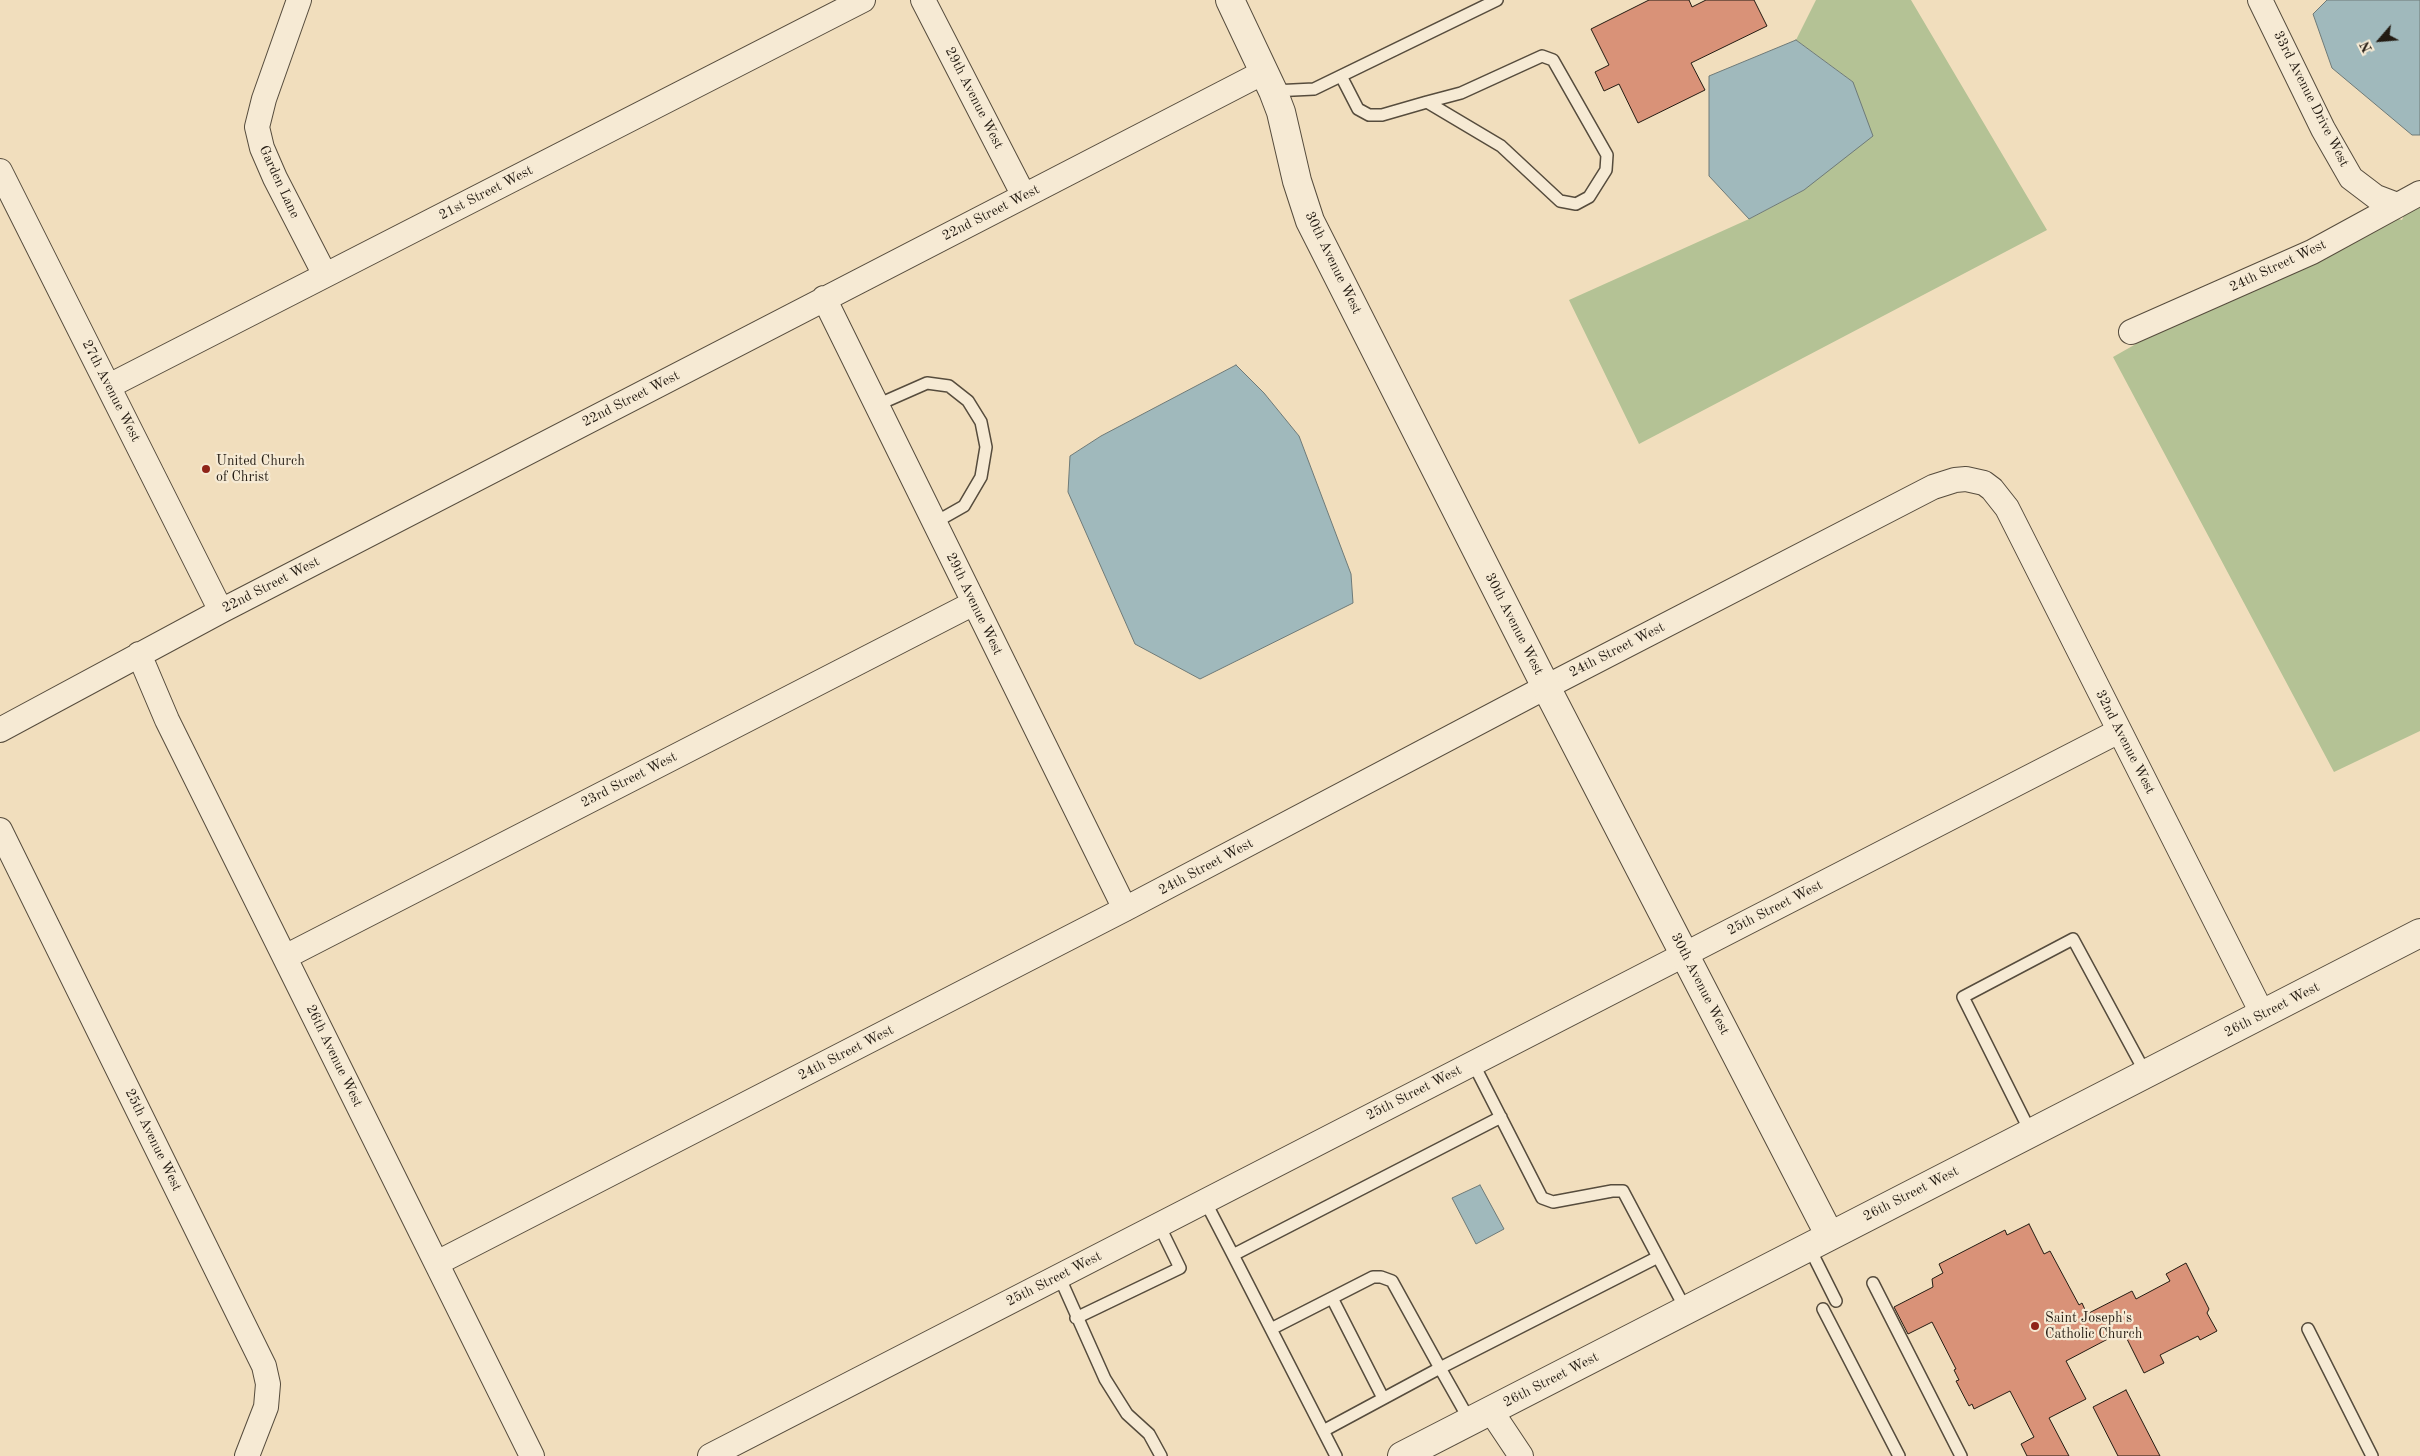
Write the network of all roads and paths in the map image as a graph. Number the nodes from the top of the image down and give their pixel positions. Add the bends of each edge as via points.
1 (299, 0) edge
2 (863, 0) edge
3 (923, 0) edge
4 (1230, 0) edge
5 (1497, 0) edge
6 (2260, 0) edge
7 (1341, 76) junction
8 (1269, 81) junction
9 (1427, 102) junction
10 (0, 171) edge
11 (2420, 192) edge
12 (1024, 196) junction
13 (2396, 205) junction
14 (325, 275) junction
15 (824, 298) junction
16 (2131, 332) dead end
17 (108, 386) junction
18 (877, 405) junction
19 (1976, 480) joint
20 (934, 523) junction
21 (974, 604) junction
22 (221, 611) junction
23 (139, 654) junction
24 (1546, 687) junction
25 (0, 730) edge
26 (2119, 731) junction
27 (0, 830) edge
28 (1125, 909) junction
29 (2418, 939) edge
30 (1685, 955) junction
31 (285, 957) junction
32 (2263, 1015) junction
33 (1473, 1063) junction
34 (2146, 1074) junction
35 (1501, 1117) junction
36 (2031, 1133) junction
37 (1205, 1201) junction
38 (1159, 1225) junction
39 (1819, 1241) junction
40 (1233, 1255) junction
41 (1658, 1256) junction
42 (437, 1263) junction
43 (1059, 1276) junction
44 (1873, 1282) dead end
45 (1332, 1298) junction
46 (1836, 1301) dead end
47 (1822, 1309) dead end
48 (1686, 1310) junction
49 (1076, 1318) junction
50 (1271, 1329) junction
51 (2308, 1330) dead end
52 (1440, 1368) junction
53 (1384, 1398) junction
54 (1481, 1416) junction
55 (1323, 1431) junction
56 (247, 1456) edge
57 (532, 1456) edge
58 (710, 1456) edge
59 (1161, 1456) edge
60 (1336, 1456) edge
61 (1402, 1456) edge
62 (1521, 1456) edge
63 (1899, 1456) edge
64 (1961, 1456) edge
65 (2372, 1456) edge

1 - 14 street, Garden Lane via 264,99 258,127 262,148 275,178
2 - 14 street, 21st Street West
3 - 12 street, 29th Avenue West
4 - 8 street, 30th Avenue West
5 - 7 lane
6 - 13 street, 33rd Avenue Drive West via 2350,178 2376,197
7 - 8 lane via 1314,88
7 - 9 lane via 1358,109 1369,115 1382,115
8 - 12 street, 22nd Street West
8 - 24 street, 30th Avenue West via 1310,221
9 - 9 lane via 1461,93 1542,56 1553,60 1607,155 1606,170 1589,197 1576,204 1560,201 1501,146
10 - 17 street, 27th Avenue West
11 - 13 street, 24th Street West
12 - 15 street, 22nd Street West
13 - 16 street, 24th Street West via 2312,252
14 - 17 street, 21st Street West
15 - 18 street, 29th Avenue West
15 - 22 street, 22nd Street West
17 - 22 street, 27th Avenue West
18 - 20 street, 29th Avenue West
18 - 20 lane via 927,383 949,386 968,401 981,422 986,447 981,477 964,506
19 - 24 street, 24th Street West via 1955,480 1933,487
19 - 26 street, 32nd Avenue West via 1992,489 2007,508
20 - 21 street, 29th Avenue West
21 - 28 street, 29th Avenue West
21 - 31 street, 23rd Street West
22 - 23 street, 22nd Street West
23 - 25 street, 22nd Street West
23 - 31 street, 26th Avenue West via 167,720
24 - 28 street, 24th Street West
24 - 30 street, 30th Avenue West
26 - 30 street, 25th Street West
26 - 32 street, 32nd Avenue West
27 - 56 street, 25th Avenue West via 264,1366 268,1384 266,1407
28 - 42 street, 24th Street West
29 - 32 street, 26th Street West
30 - 33 street, 25th Street West
30 - 39 street, 30th Avenue West
31 - 42 street, 26th Avenue West
32 - 34 street, 26th Street West
33 - 35 lane
33 - 37 street, 25th Street West
34 - 36 street, 26th Street West
34 - 36 lane via 2073,939 1963,997
35 - 40 lane
35 - 41 lane via 1542,1198 1553,1202 1612,1191 1623,1192
36 - 39 street, 26th Street West
37 - 38 street, 25th Street West
37 - 40 lane
38 - 43 street, 25th Street West
38 - 49 lane via 1180,1268
39 - 46 lane
39 - 48 street, 26th Street West
40 - 50 lane
41 - 48 lane
41 - 52 lane
42 - 57 street, 26th Avenue West
43 - 49 lane
43 - 58 street, 25th Street West
44 - 64 lane
45 - 50 lane
45 - 52 lane via 1373,1277 1392,1281
45 - 53 lane
47 - 63 lane
48 - 54 street, 26th Street West
49 - 59 lane via 1127,1414 1149,1434
50 - 55 lane
51 - 65 lane
52 - 53 lane
52 - 54 lane
53 - 55 lane
54 - 61 street, 26th Street West
54 - 62 street
55 - 60 lane

